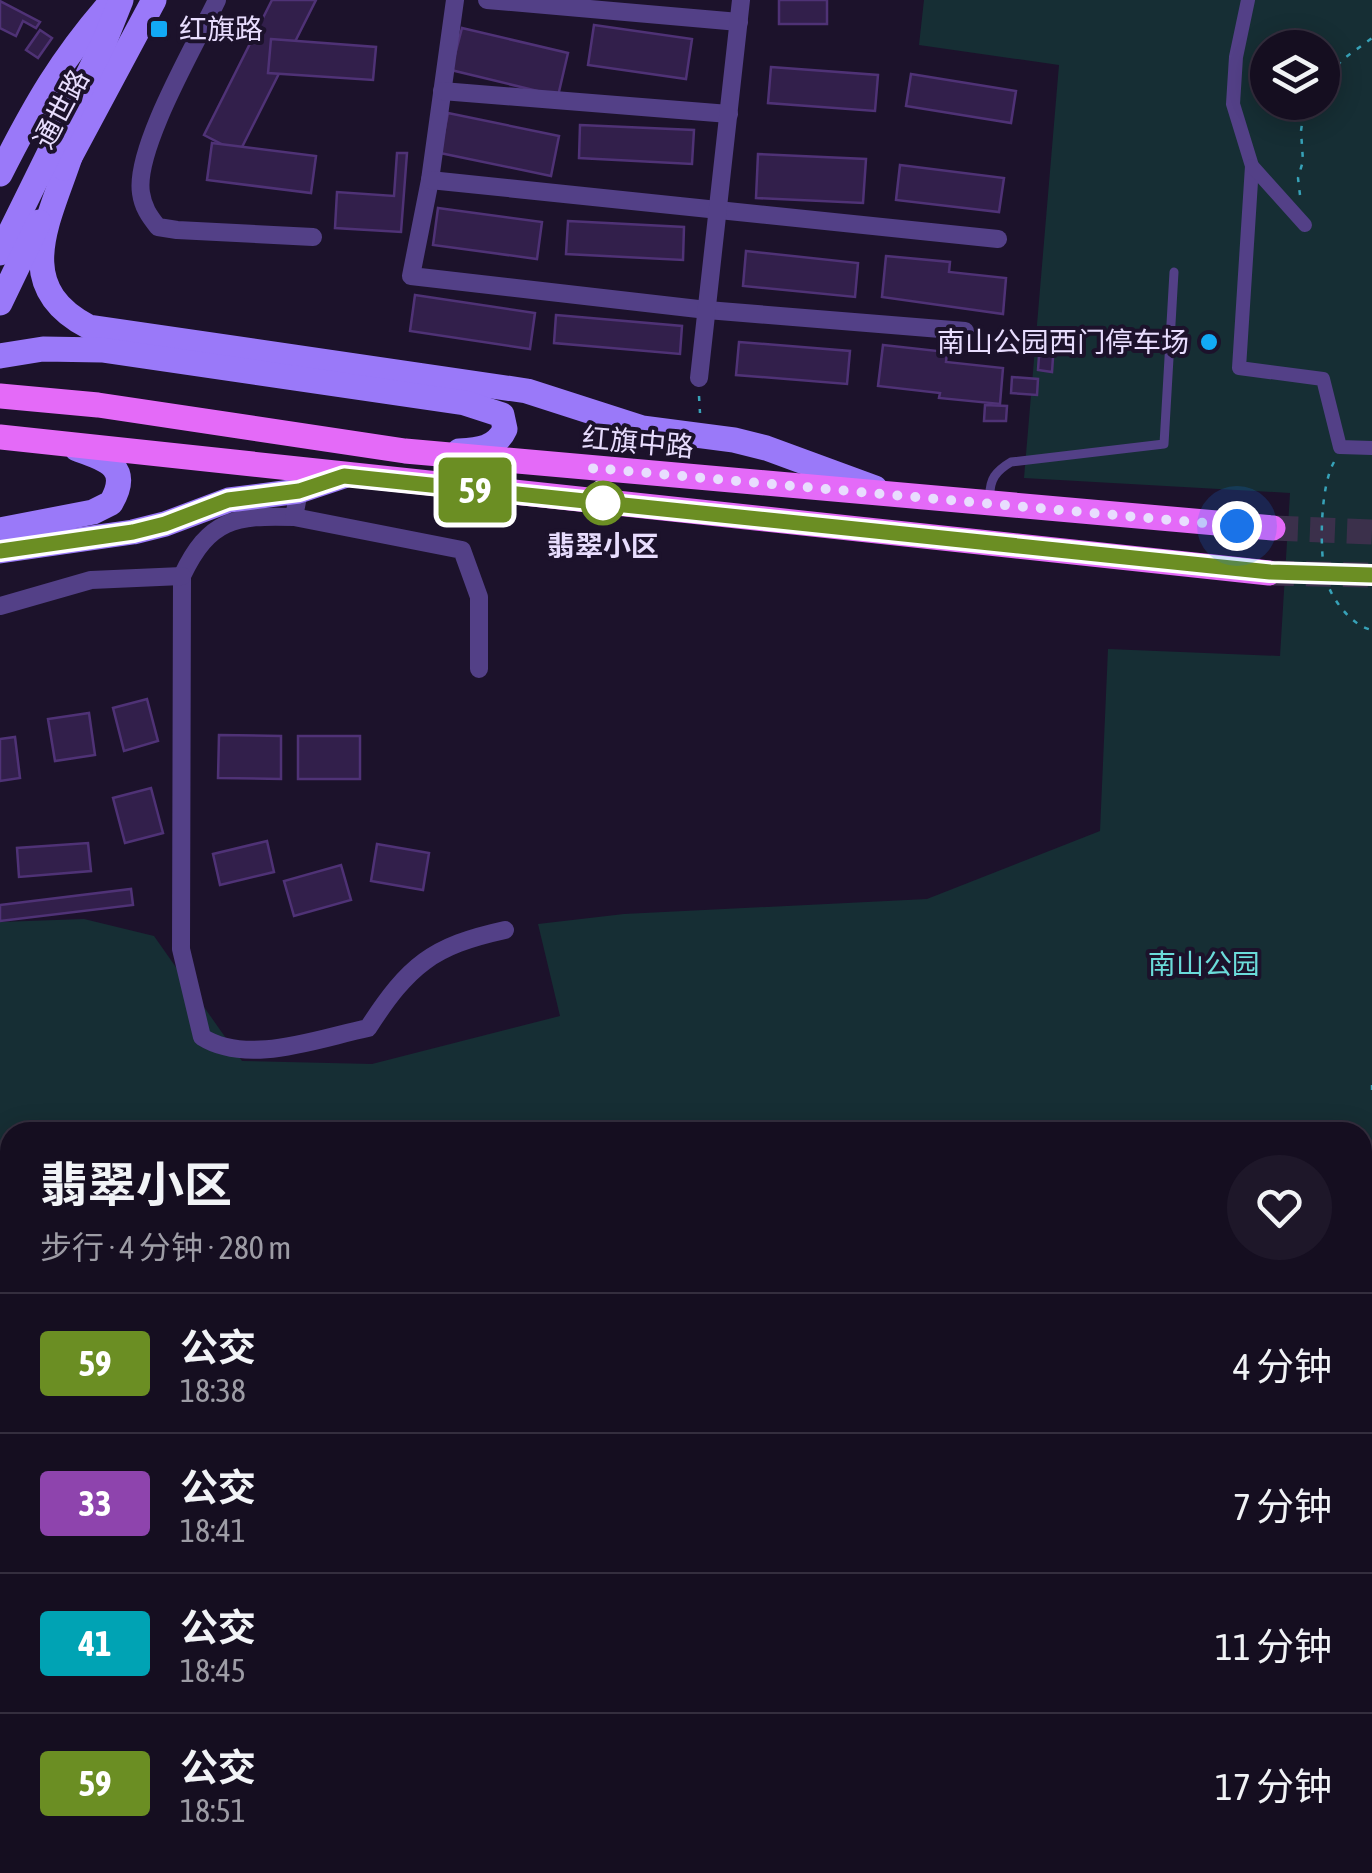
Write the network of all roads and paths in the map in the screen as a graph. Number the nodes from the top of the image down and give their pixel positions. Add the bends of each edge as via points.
1 (113, 0) edge
2 (121, 0) edge
3 (154, 0) edge
4 (217, 0) edge
5 (455, 0) edge
6 (487, 0) edge
7 (741, 0) edge
8 (1248, 0) edge
9 (739, 22) junction
10 (1372, 38) edge
11 (1340, 63) edge
12 (442, 91) junction
13 (729, 114) junction
14 (1303, 120) edge
15 (70, 154) junction
16 (1252, 166) junction
17 (0, 174) edge
18 (430, 180) junction
19 (718, 210) junction
20 (1305, 225) joint
21 (313, 237) dead end
22 (998, 239) dead end
23 (0, 253) edge
24 (1174, 272) dead end
25 (0, 304) edge
26 (707, 310) junction
27 (965, 331) dead end
28 (0, 356) edge
29 (699, 378) dead end
30 (0, 396) edge
31 (0, 436) edge
32 (70, 443) junction
33 (1340, 447) junction
34 (1372, 448) edge
35 (405, 450) junction
36 (344, 476) junction
37 (299, 491) junction
38 (894, 496) junction
39 (990, 506) junction
40 (294, 517) junction
41 (1272, 528) tunnel mouth
42 (0, 530) edge
43 (0, 551) edge
44 (1270, 572) tunnel mouth
45 (182, 576) junction
46 (0, 606) edge
47 (1372, 630) edge
48 (478, 669) dead end
49 (506, 930) dead end
50 (1372, 1085) edge
51 (1372, 1095) edge

1 - 17 main road via 74,44
2 - 23 main road
3 - 15 main road, 通世路
4 - 21 street via 146,150 140,190 146,213 158,227 177,230
5 - 12 street
6 - 9 street
7 - 9 street
8 - 16 street via 1233,104
9 - 13 street
10 - 11 path
12 - 13 street
12 - 18 street
13 - 19 street
14 - 20 path via 1298,178
15 - 25 main road, 通世路
15 - 38 main road via 45,234 42,272 48,295 89,327 527,391 642,428 766,448
16 - 20 street
16 - 33 street via 1239,368 1323,379
18 - 19 street
18 - 26 street via 411,276
19 - 22 street
19 - 26 street
24 - 39 lane via 1164,444 1011,462 996,472
26 - 27 street
26 - 29 street
28 - 35 main road via 102,350 465,403 504,419 500,439 482,450
30 - 35 main road, 红旗中路 via 98,404
31 - 32 main road
32 - 36 main road
32 - 42 main road via 112,464 119,483 111,503
33 - 34 street
33 - 47 path via 1326,485 1327,584 1343,610
35 - 38 main road, 红旗中路
36 - 37 main road
36 - 44 main road
37 - 40 street
37 - 43 main road via 228,500 133,532
38 - 39 main road, 红旗中路
39 - 41 main road, 红旗中路
40 - 45 street via 226,522
40 - 48 street via 462,550 479,597
45 - 46 street via 90,580
45 - 49 street via 181,950 202,1037 216,1046 266,1049 368,1028 392,992 432,953
50 - 51 path

